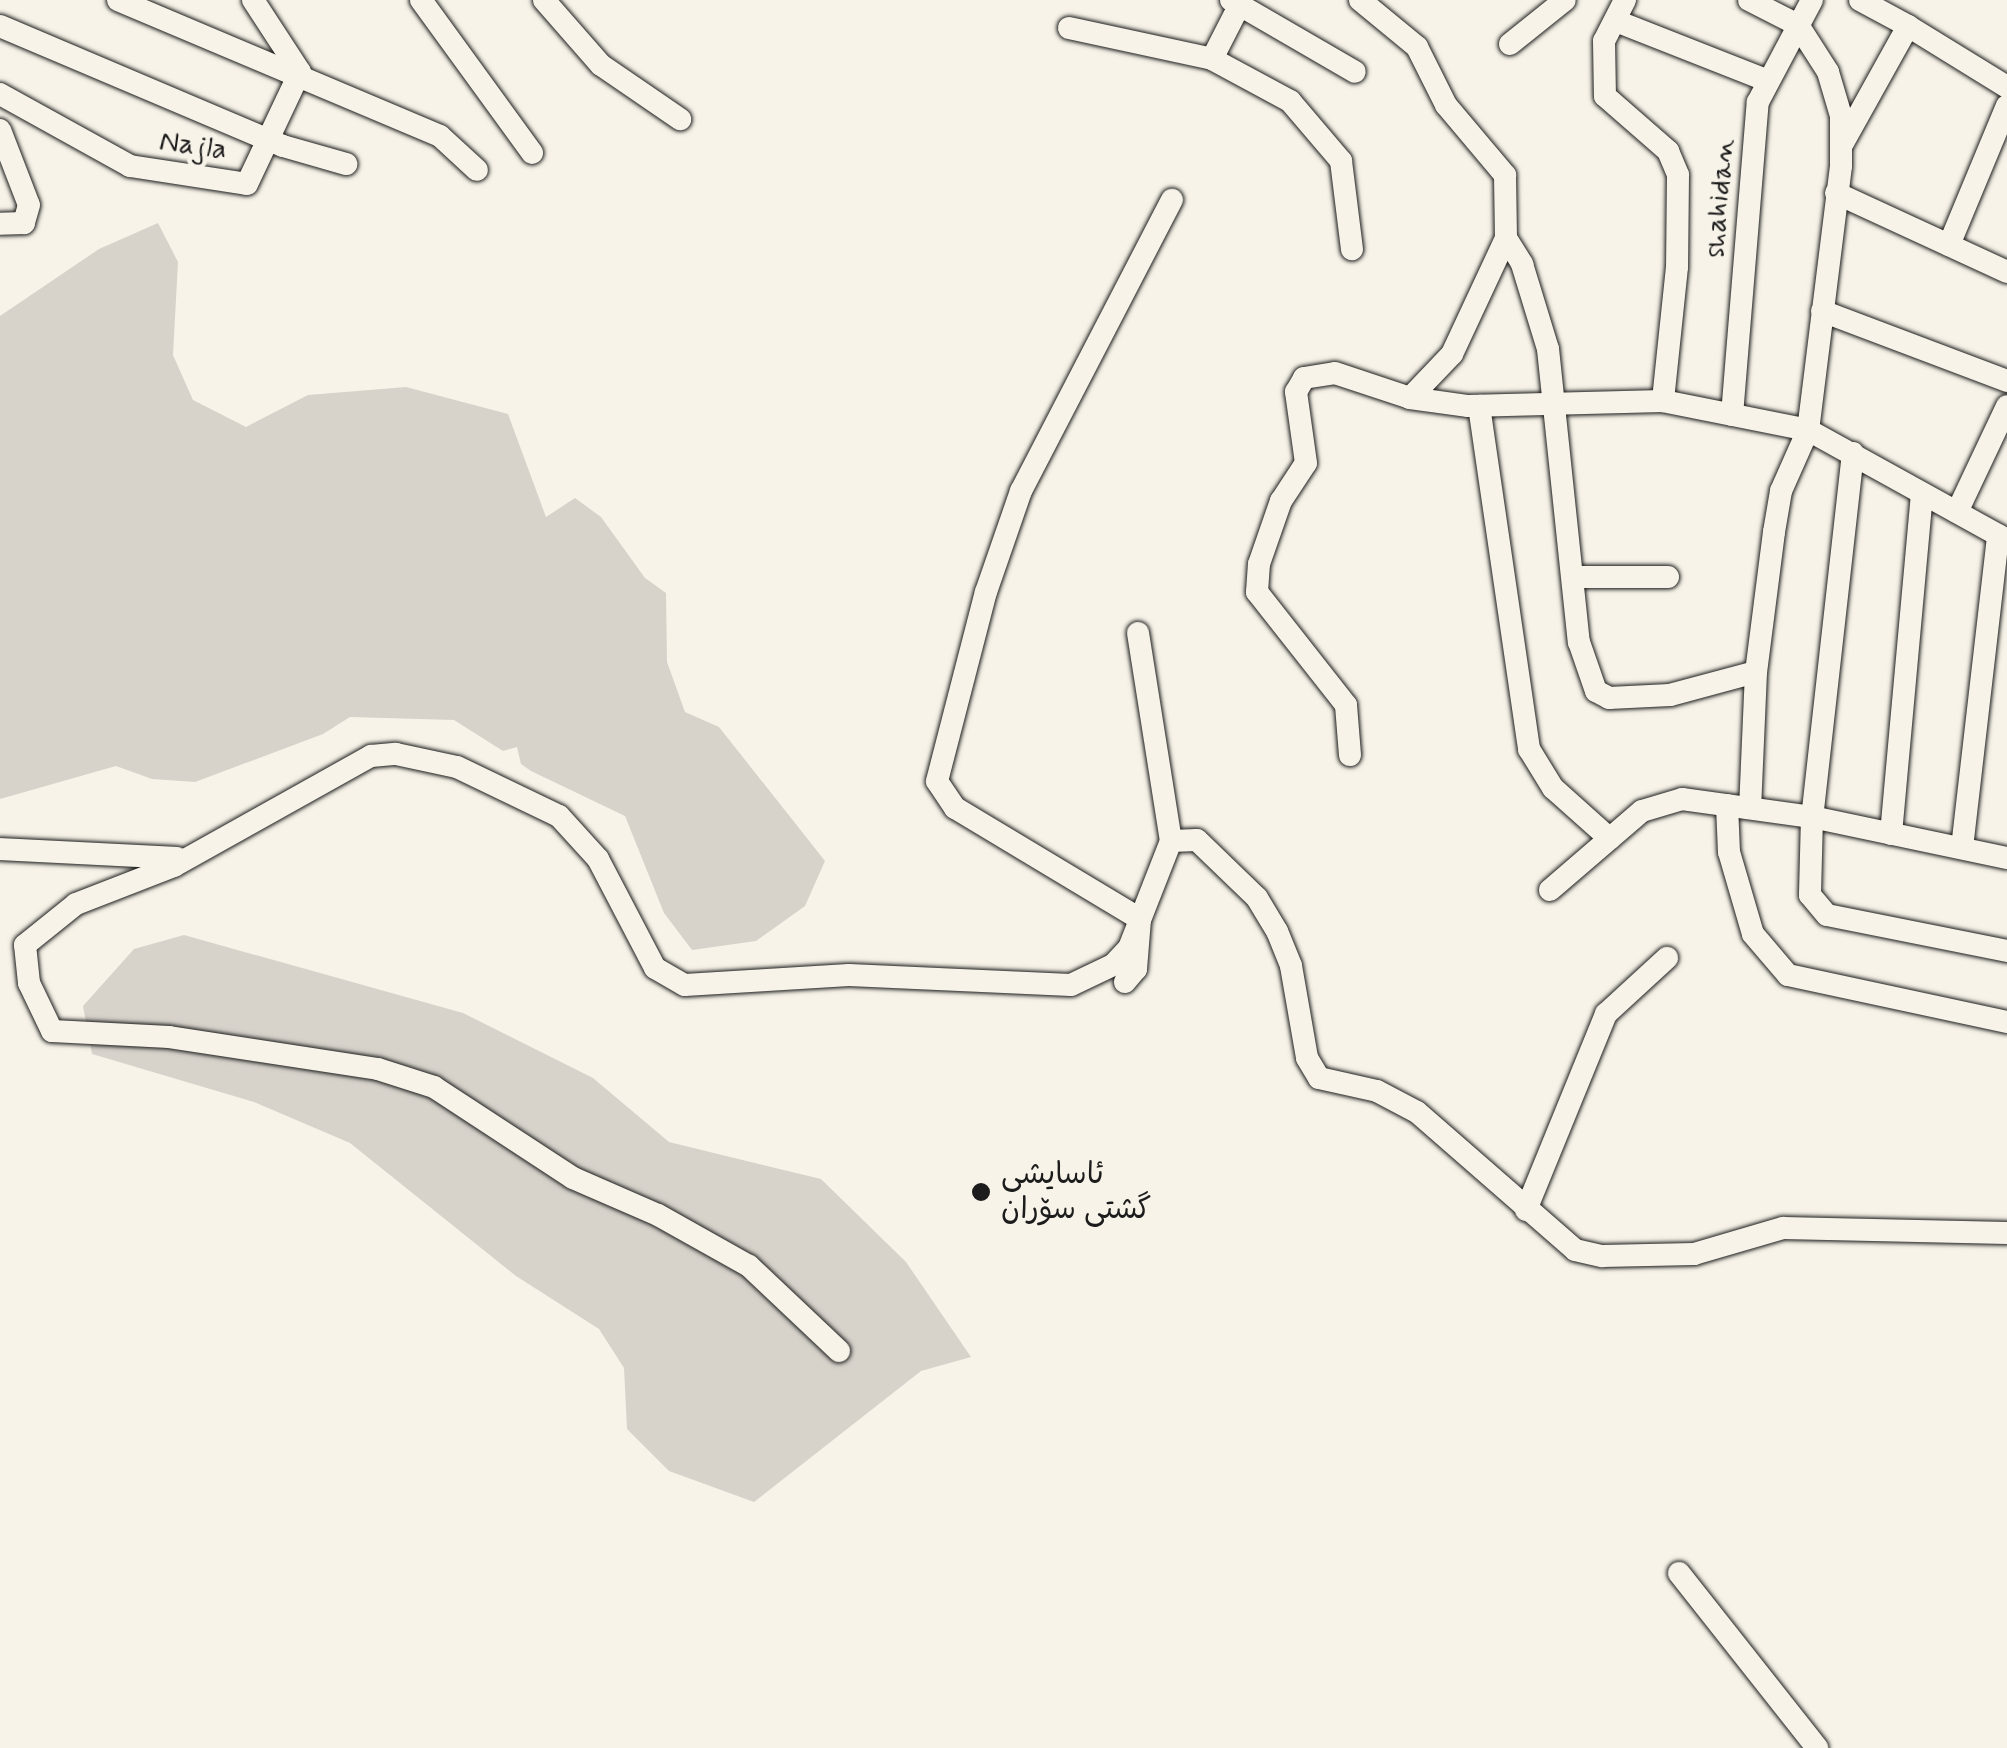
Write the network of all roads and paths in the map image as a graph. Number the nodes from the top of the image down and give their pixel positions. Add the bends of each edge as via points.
1 (118, 0) edge
2 (253, 0) edge
3 (544, 0) edge
4 (1360, 0) edge
5 (1566, 0) edge
6 (1749, 0) edge
7 (1812, 0) edge
8 (1860, 0) edge
9 (1238, 1) edge
10 (422, 3) edge
11 (1621, 10) edge
12 (1798, 25) junction
13 (0, 26) edge
14 (1908, 26) junction
15 (1069, 28) dead end
16 (1510, 44) dead end
17 (1212, 60) junction
18 (300, 72) junction
19 (1355, 72) dead end
20 (1766, 80) junction
21 (2007, 88) edge
22 (0, 94) edge
23 (2007, 106) edge
24 (680, 118) dead end
25 (0, 130) edge
26 (270, 136) junction
27 (1841, 146) junction
28 (532, 152) dead end
29 (346, 164) dead end
30 (476, 170) dead end
31 (1836, 193) junction
32 (1172, 200) dead end
33 (0, 224) edge
34 (1506, 238) junction
35 (1949, 245) junction
36 (1352, 249) dead end
37 (2007, 272) edge
38 (1822, 311) junction
39 (2007, 381) edge
40 (1410, 398) junction
41 (1663, 401) junction
42 (1554, 403) junction
43 (1479, 406) junction
44 (2007, 406) edge
45 (1732, 415) junction
46 (1808, 430) junction
47 (2000, 440) edge
48 (1853, 453) junction
49 (1922, 494) junction
50 (1957, 512) junction
51 (2002, 538) edge
52 (1574, 576) junction
53 (1668, 576) dead end
54 (1138, 633) dead end
55 (1756, 672) junction
56 (1350, 755) dead end
57 (1739, 806) junction
58 (1812, 817) junction
59 (1890, 834) junction
60 (1610, 839) junction
61 (1171, 841) junction
62 (1962, 848) junction
63 (0, 849) edge
64 (190, 858) junction
65 (2007, 858) edge
66 (1550, 890) dead end
67 (1140, 919) junction
68 (2007, 951) edge
69 (1667, 958) dead end
70 (1125, 982) dead end
71 (2007, 1022) edge
72 (1526, 1210) junction
73 (2007, 1233) edge
74 (839, 1351) dead end
75 (1679, 1573) dead end
76 (1817, 1748) edge

1 - 18 street
2 - 18 street
3 - 24 street via 601,65
4 - 34 street via 1417,46 1446,105 1506,176
5 - 16 street
6 - 12 street
7 - 12 street, shahidan
8 - 14 street
9 - 17 street
9 - 19 street
10 - 28 street
11 - 20 street
11 - 41 street via 1600,66 1605,96 1668,151 1678,175 1677,267
12 - 20 street, shahidan
12 - 27 street via 1828,72 1841,116
13 - 26 street
14 - 21 street
14 - 27 street
15 - 17 street
17 - 36 street via 1290,100 1341,161
18 - 26 street, Najla
18 - 30 street via 440,136
20 - 45 street, shahidan via 1758,102
22 - 26 street, Najla via 158,174 247,184
23 - 35 street
25 - 33 street via 28,205 24,223
26 - 29 street
27 - 31 street
31 - 35 street
31 - 38 street
32 - 67 street via 1021,491 986,592 937,780 955,808
34 - 40 street via 1452,354
34 - 42 street via 1540,320
35 - 37 street
38 - 39 street
38 - 46 street
40 - 43 street
40 - 56 street via 1334,373 1304,378 1296,392 1306,463 1281,501 1259,564 1257,592 1346,706
41 - 42 street
41 - 45 street
42 - 43 street
42 - 52 street
43 - 60 street via 1529,749 1554,788
44 - 47 street
45 - 46 street
46 - 48 street
46 - 55 street via 1780,492
47 - 50 street
48 - 49 street
48 - 58 street
49 - 50 street
49 - 59 street
50 - 51 street
51 - 62 street
52 - 53 street
52 - 55 street via 1588,676 1609,698 1670,695
54 - 61 street
55 - 57 street
57 - 58 street
57 - 60 street via 1663,801
57 - 71 street via 1729,852 1753,934 1788,975
58 - 59 street
58 - 68 street via 1814,907 1893,932
59 - 62 street
60 - 66 street
61 - 67 street
61 - 72 street via 1197,840 1267,914 1292,966 1307,1058 1320,1078 1377,1090 1417,1112
62 - 65 street
63 - 64 street
64 - 67 street via 372,756 416,754 559,816 598,859 655,968 684,985 849,974 1071,984 1113,965
64 - 74 street via 76,904 26,945 29,982 52,1032 169,1037 378,1070 434,1087 573,1178 749,1266
67 - 70 street via 1136,969
69 - 72 street via 1606,1014
72 - 73 street via 1575,1250 1602,1256 1694,1254 1783,1228 1902,1236
75 - 76 street

